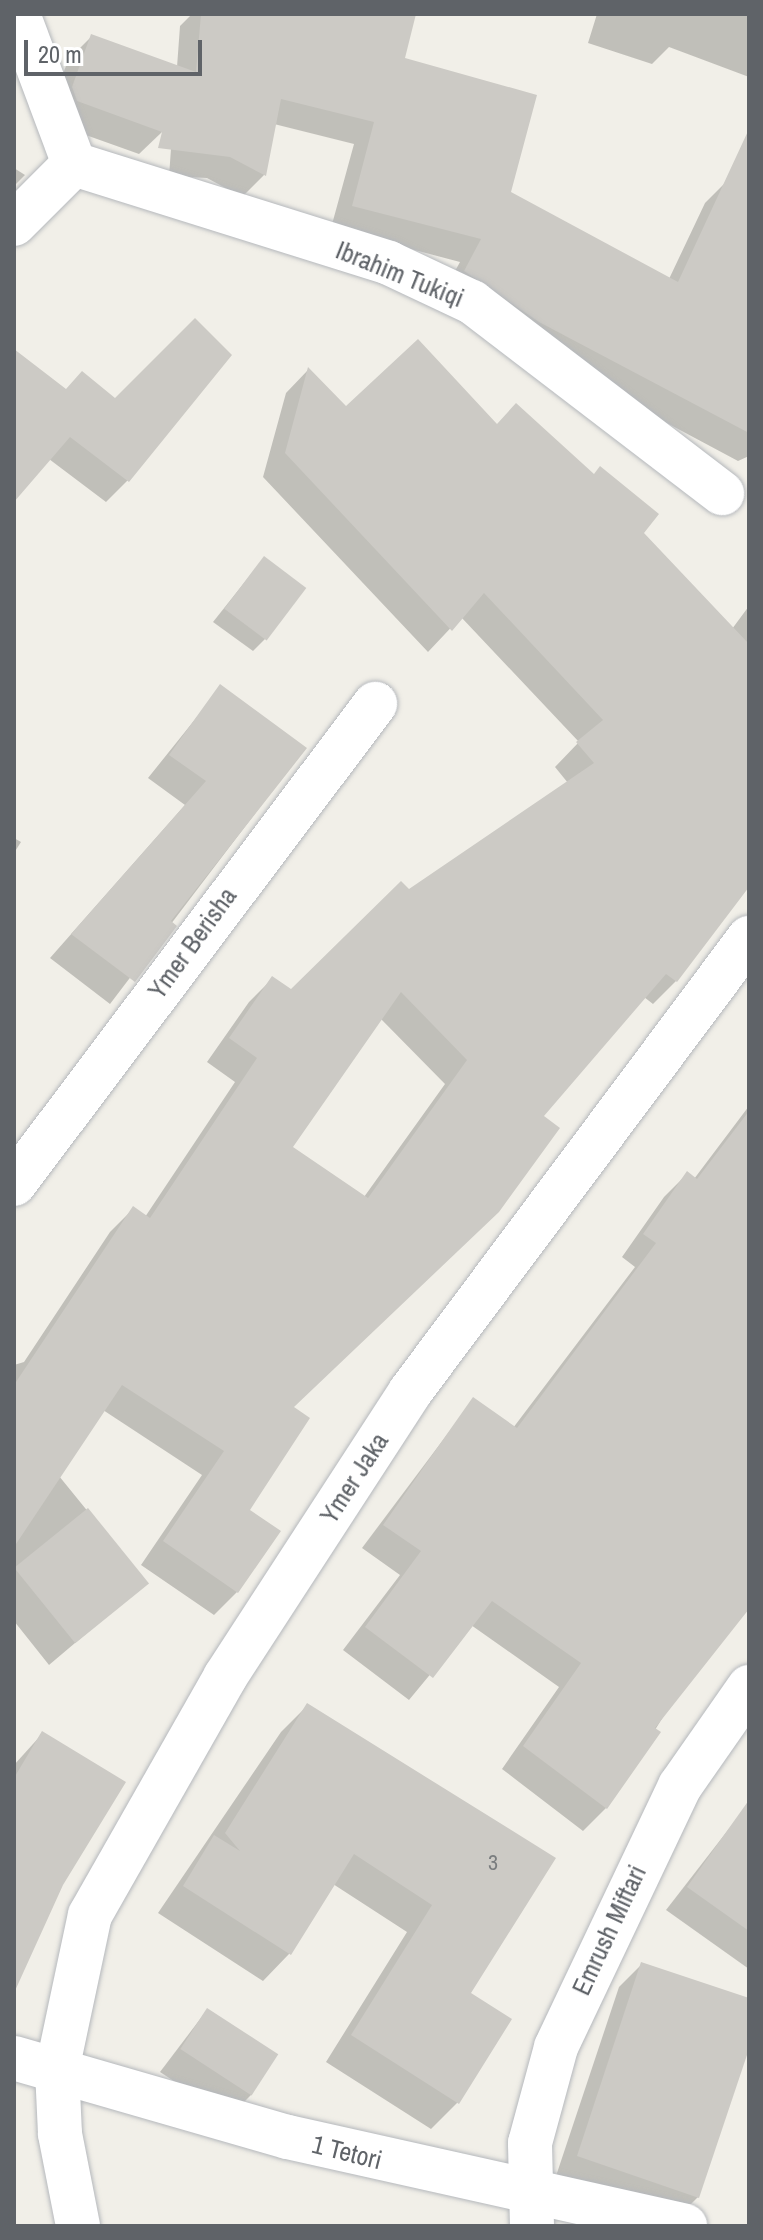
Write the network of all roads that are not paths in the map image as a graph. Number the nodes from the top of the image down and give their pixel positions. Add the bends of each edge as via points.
1 (18, 14) edge
2 (74, 164) junction
3 (14, 224) edge
4 (722, 493) dead end
5 (375, 704) dead end
6 (749, 938) edge
7 (14, 1184) edge
8 (749, 1687) edge
9 (14, 2058) edge
10 (57, 2070) junction
11 (531, 2211) edge
12 (78, 2226) edge
13 (685, 2226) edge

1 - 2 street
2 - 3 street
2 - 4 street, Ibrahim Tukiqi via 389,263 472,302
5 - 7 street, Ymer Berisha
6 - 10 street, Ymer Jaka via 410,1392 225,1677 90,1915
8 - 11 street, Emrush Miftari via 680,1786 610,1923 556,2047 530,2143
9 - 10 street, 1 Tetori
10 - 11 street, 1 Tetori
10 - 12 street, Ymer Jaka via 60,2134
11 - 13 street, 1 Tetori

